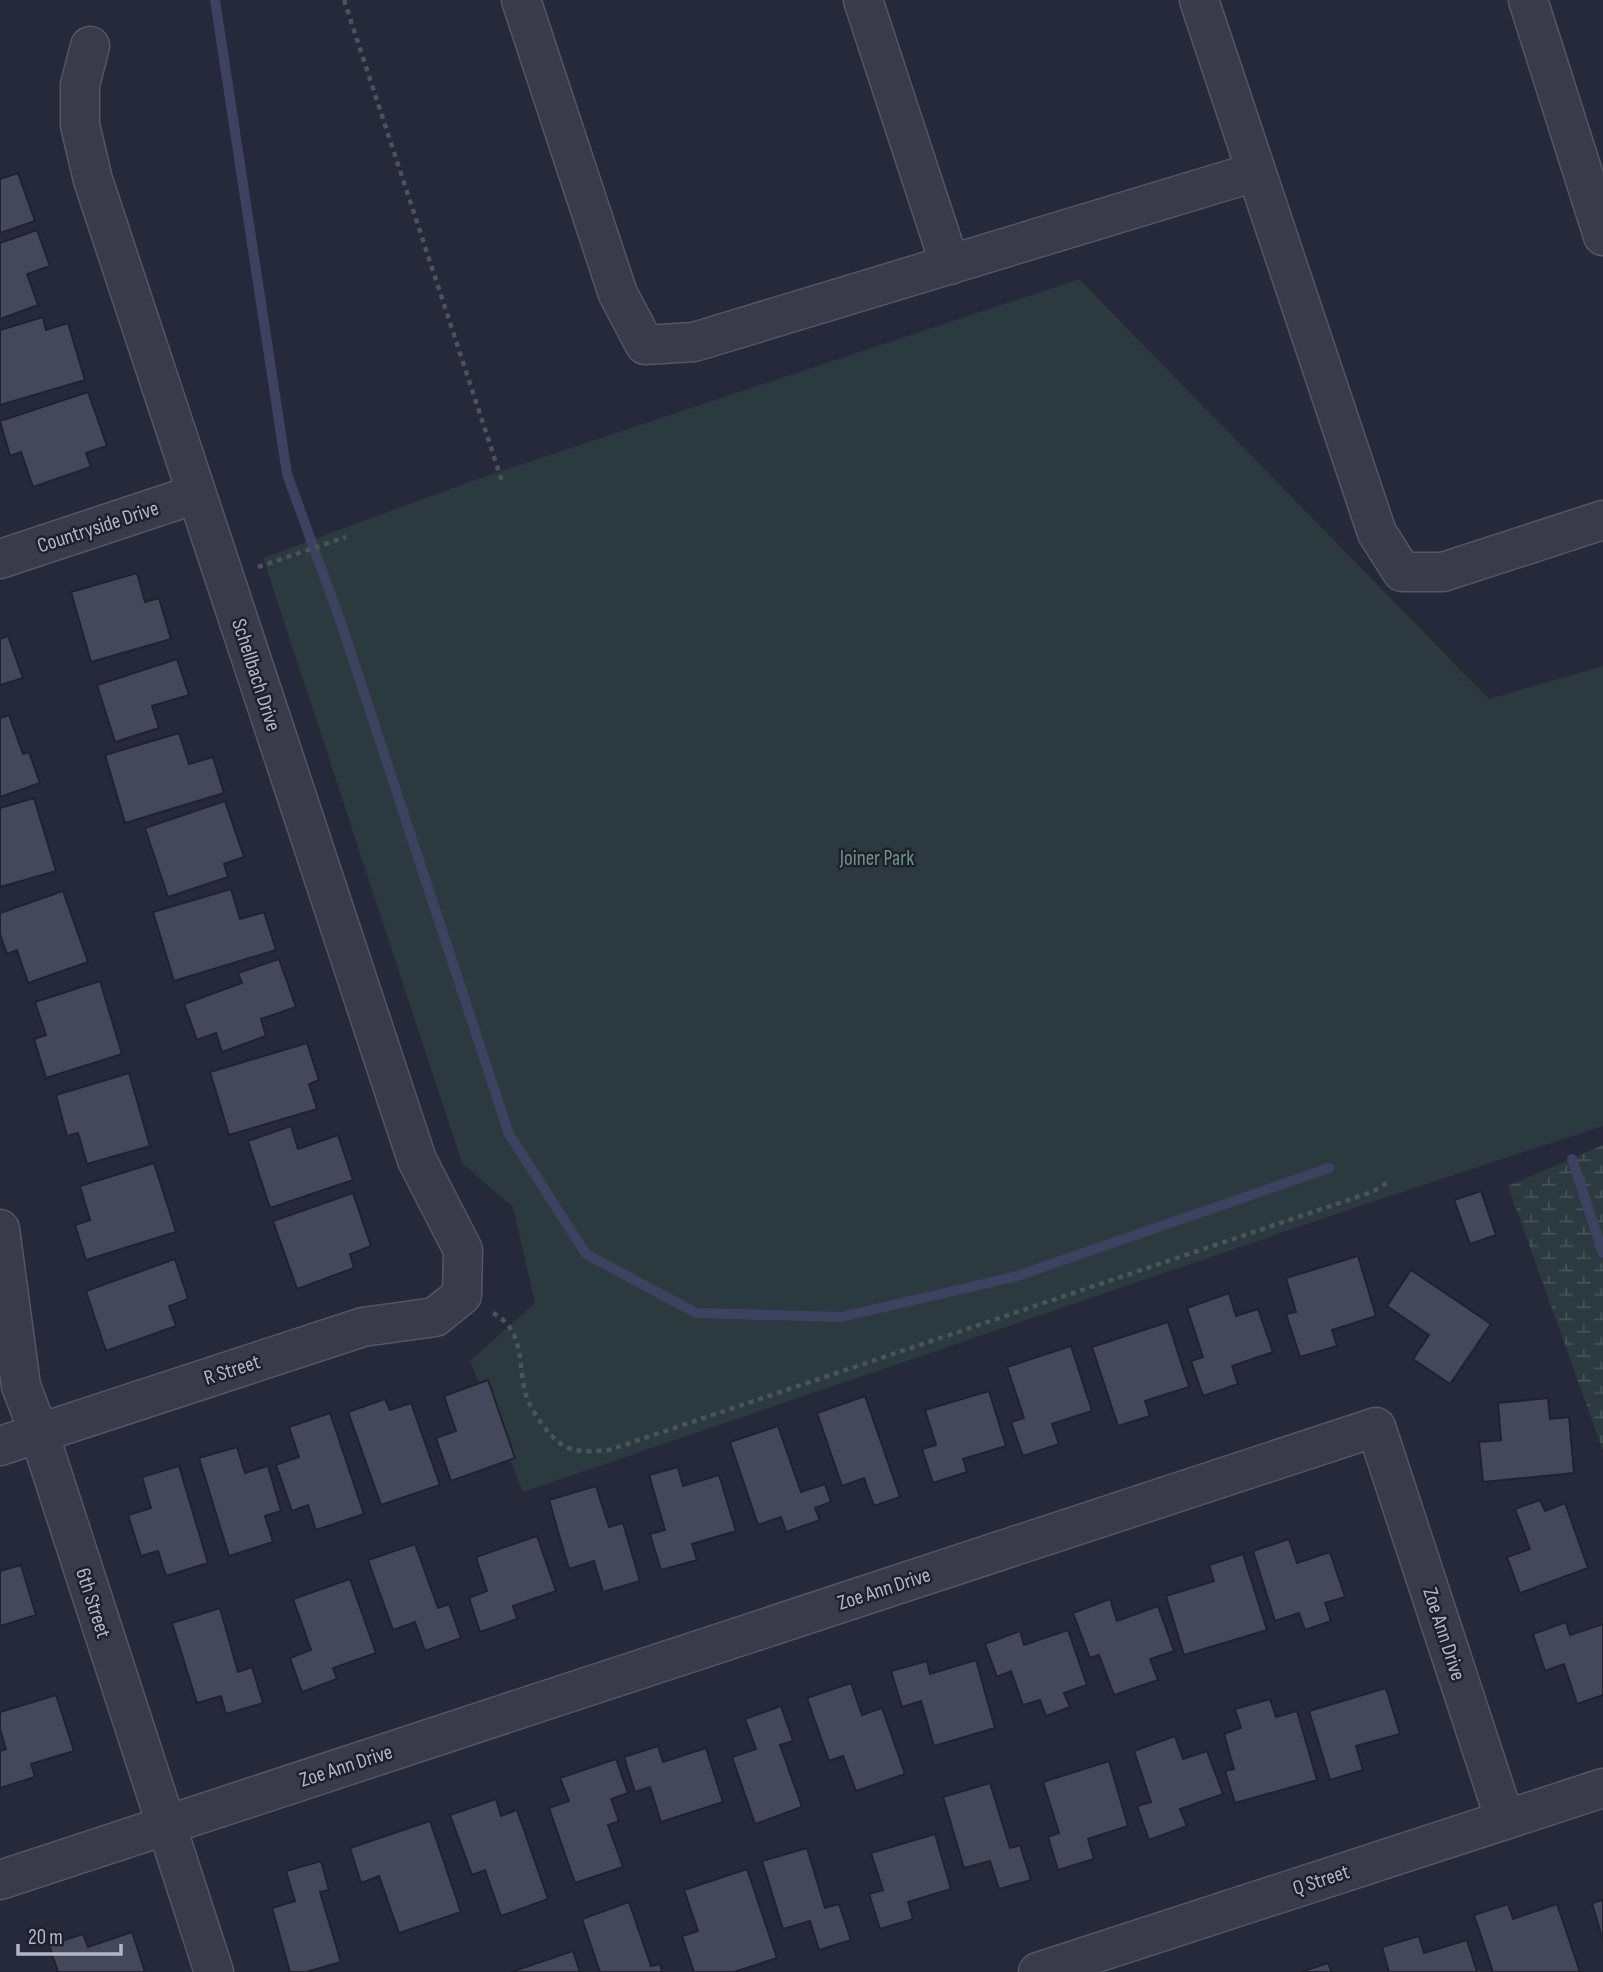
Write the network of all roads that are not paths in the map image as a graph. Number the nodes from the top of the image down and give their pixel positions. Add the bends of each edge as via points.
1 (521, 0) edge
2 (863, 0) edge
3 (1199, 0) edge
4 (1528, 0) edge
5 (90, 46) dead end
6 (1255, 172) junction
7 (1603, 236) edge
8 (950, 265) junction
9 (196, 494) junction
10 (1603, 520) edge
11 (0, 559) edge
12 (0, 1228) edge
13 (462, 1295) joint
14 (39, 1433) junction
15 (0, 1446) edge
16 (1603, 1788) edge
17 (1505, 1820) junction
18 (165, 1826) junction
19 (0, 1880) edge
20 (214, 1972) edge
21 (1038, 1972) edge

1 - 8 street via 618,294 645,345 694,342
2 - 8 street
3 - 6 street
4 - 7 street
5 - 9 street, Schellbach Drive via 80,85 80,125 93,180
6 - 8 street
6 - 10 street via 1377,533 1402,572 1443,572
9 - 11 street, Countryside Drive
9 - 13 street, Schellbach Drive via 417,1160 463,1250
12 - 14 street, 6th Street via 21,1386
13 - 14 street, R Street via 435,1317 363,1327
14 - 15 street, R Street
14 - 18 street, 6th Street
16 - 17 street, Q Street
17 - 18 street, Zoe Ann Drive via 1376,1427
17 - 21 street, Q Street
18 - 19 street, Zoe Ann Drive
18 - 20 street, 6th Street

